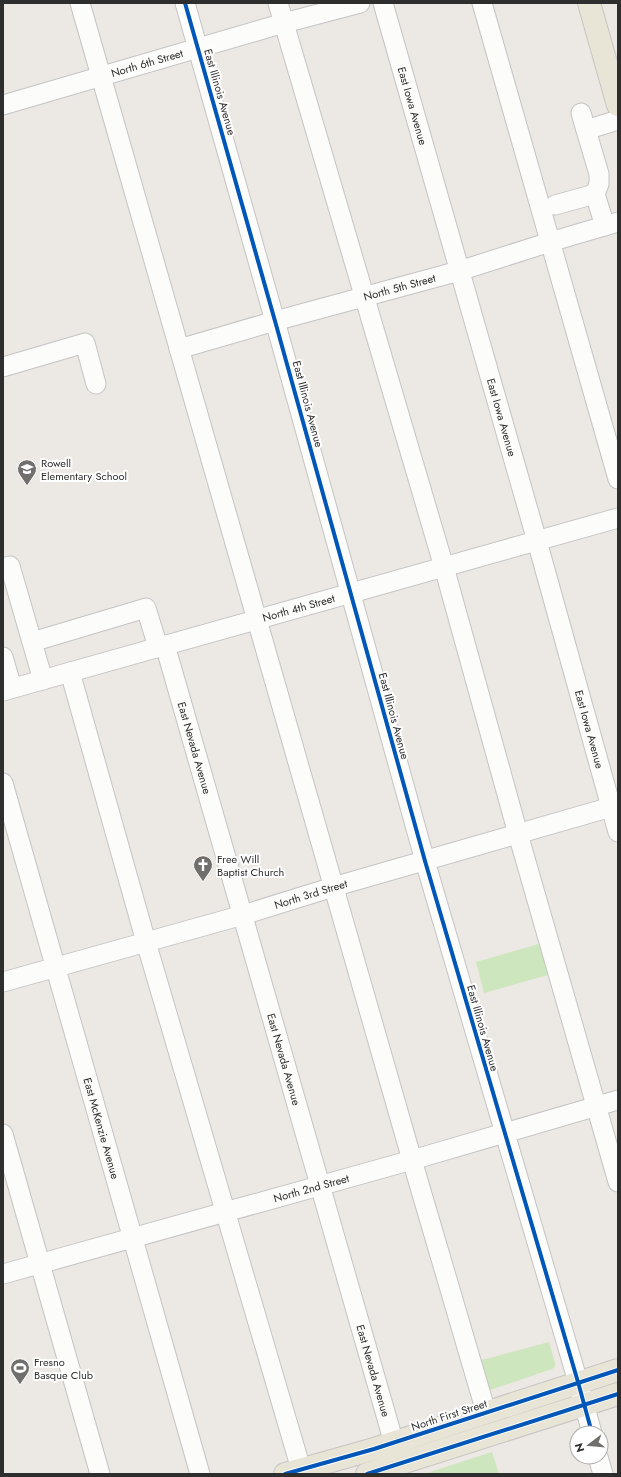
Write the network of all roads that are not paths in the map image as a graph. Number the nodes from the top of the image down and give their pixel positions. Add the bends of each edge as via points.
1 (80, 3) edge
2 (185, 3) edge
3 (278, 3) edge
4 (360, 3) edge
5 (383, 3) edge
6 (482, 3) edge
7 (589, 3) edge
8 (284, 23) junction
9 (198, 49) junction
10 (101, 76) junction
11 (4, 100) edge
12 (618, 105) edge
13 (618, 120) edge
14 (595, 194) junction
15 (556, 205) dead end
16 (611, 224) edge
17 (550, 242) junction
18 (459, 271) junction
19 (364, 297) junction
20 (276, 321) junction
21 (179, 349) junction
22 (3, 367) edge
23 (96, 384) dead end
24 (618, 479) edge
25 (618, 518) edge
26 (537, 541) junction
27 (6, 567) edge
28 (444, 567) junction
29 (351, 593) junction
30 (258, 619) junction
31 (32, 642) junction
32 (161, 646) junction
33 (3, 658) edge
34 (70, 672) junction
35 (43, 680) junction
36 (8, 689) edge
37 (3, 783) edge
38 (614, 806) edge
39 (618, 832) edge
40 (518, 834) junction
41 (425, 861) junction
42 (333, 887) junction
43 (243, 915) junction
44 (146, 942) junction
45 (55, 967) junction
46 (3, 982) edge
47 (618, 1100) edge
48 (596, 1106) junction
49 (505, 1133) junction
50 (3, 1134) edge
51 (412, 1160) junction
52 (618, 1182) edge
53 (319, 1185) junction
54 (226, 1211) junction
55 (132, 1237) junction
56 (41, 1264) junction
57 (3, 1274) edge
58 (618, 1370) edge
59 (578, 1382) junction
60 (618, 1394) edge
61 (583, 1404) junction
62 (486, 1412) junction
63 (590, 1425) edge
64 (394, 1442) junction
65 (401, 1469) edge
66 (293, 1472) edge
67 (100, 1474) edge
68 (200, 1474) edge
69 (367, 1474) edge

1 - 10 street
2 - 9 street, East Illinois Avenue
3 - 8 street
4 - 8 street, North 6th Street
5 - 18 street, East Iowa Avenue
6 - 17 street
7 - 12 main road
8 - 9 street, North 6th Street
8 - 19 street
9 - 10 street, North 6th Street
9 - 20 street, East Illinois Avenue
10 - 11 street, North 6th Street
10 - 21 street
13 - 14 street via 584,121 599,174
14 - 15 street
14 - 16 street
16 - 17 street, North 5th Street
17 - 18 street, North 5th Street
17 - 24 street
18 - 19 street, North 5th Street
18 - 26 street, East Iowa Avenue
19 - 20 street, North 5th Street
19 - 28 street
20 - 21 street, North 5th Street
20 - 29 street, East Illinois Avenue
21 - 30 street
22 - 23 street via 85,343
25 - 26 street, North 4th Street
26 - 28 street, North 4th Street
26 - 38 street, East Iowa Avenue
27 - 31 street
28 - 29 street, North 4th Street
28 - 40 street
29 - 30 street, North 4th Street
29 - 41 street, East Illinois Avenue
30 - 32 street, North 4th Street
30 - 42 street
31 - 32 street, East Nevada Avenue via 146,608
31 - 35 street
32 - 34 street, North 4th Street
32 - 43 street, East Nevada Avenue
33 - 36 street
34 - 35 street, North 4th Street
34 - 44 street
35 - 36 street, North 4th Street
37 - 45 street, East McKenzie Avenue
38 - 39 street, East Iowa Avenue
38 - 40 street, North 3rd Street
40 - 41 street, North 3rd Street
40 - 48 street
41 - 42 street, North 3rd Street
41 - 49 street, East Illinois Avenue
42 - 43 street, North 3rd Street
42 - 51 street
43 - 44 street, North 3rd Street
43 - 53 street, East Nevada Avenue
44 - 45 street, North 3rd Street
44 - 54 street
45 - 46 street, North 3rd Street
45 - 55 street, East McKenzie Avenue
47 - 48 street, North 2nd Street
48 - 49 street, North 2nd Street
48 - 52 street
49 - 51 street, North 2nd Street
49 - 59 street, East Illinois Avenue
50 - 56 street
51 - 53 street, North 2nd Street
51 - 62 street
53 - 54 street, North 2nd Street
53 - 64 street, East Nevada Avenue
54 - 55 street, North 2nd Street
54 - 66 street
55 - 56 street, North 2nd Street
55 - 68 street, East McKenzie Avenue
56 - 57 street, North 2nd Street
56 - 67 street
58 - 59 main road, North First Street
59 - 61 street, East Illinois Avenue
59 - 62 main road, North First Street
60 - 61 main road
61 - 63 street, East Illinois Avenue
61 - 65 main road
62 - 64 main road, North First Street
64 - 65 street, East Nevada Avenue
64 - 66 main road, North First Street
65 - 69 main road

